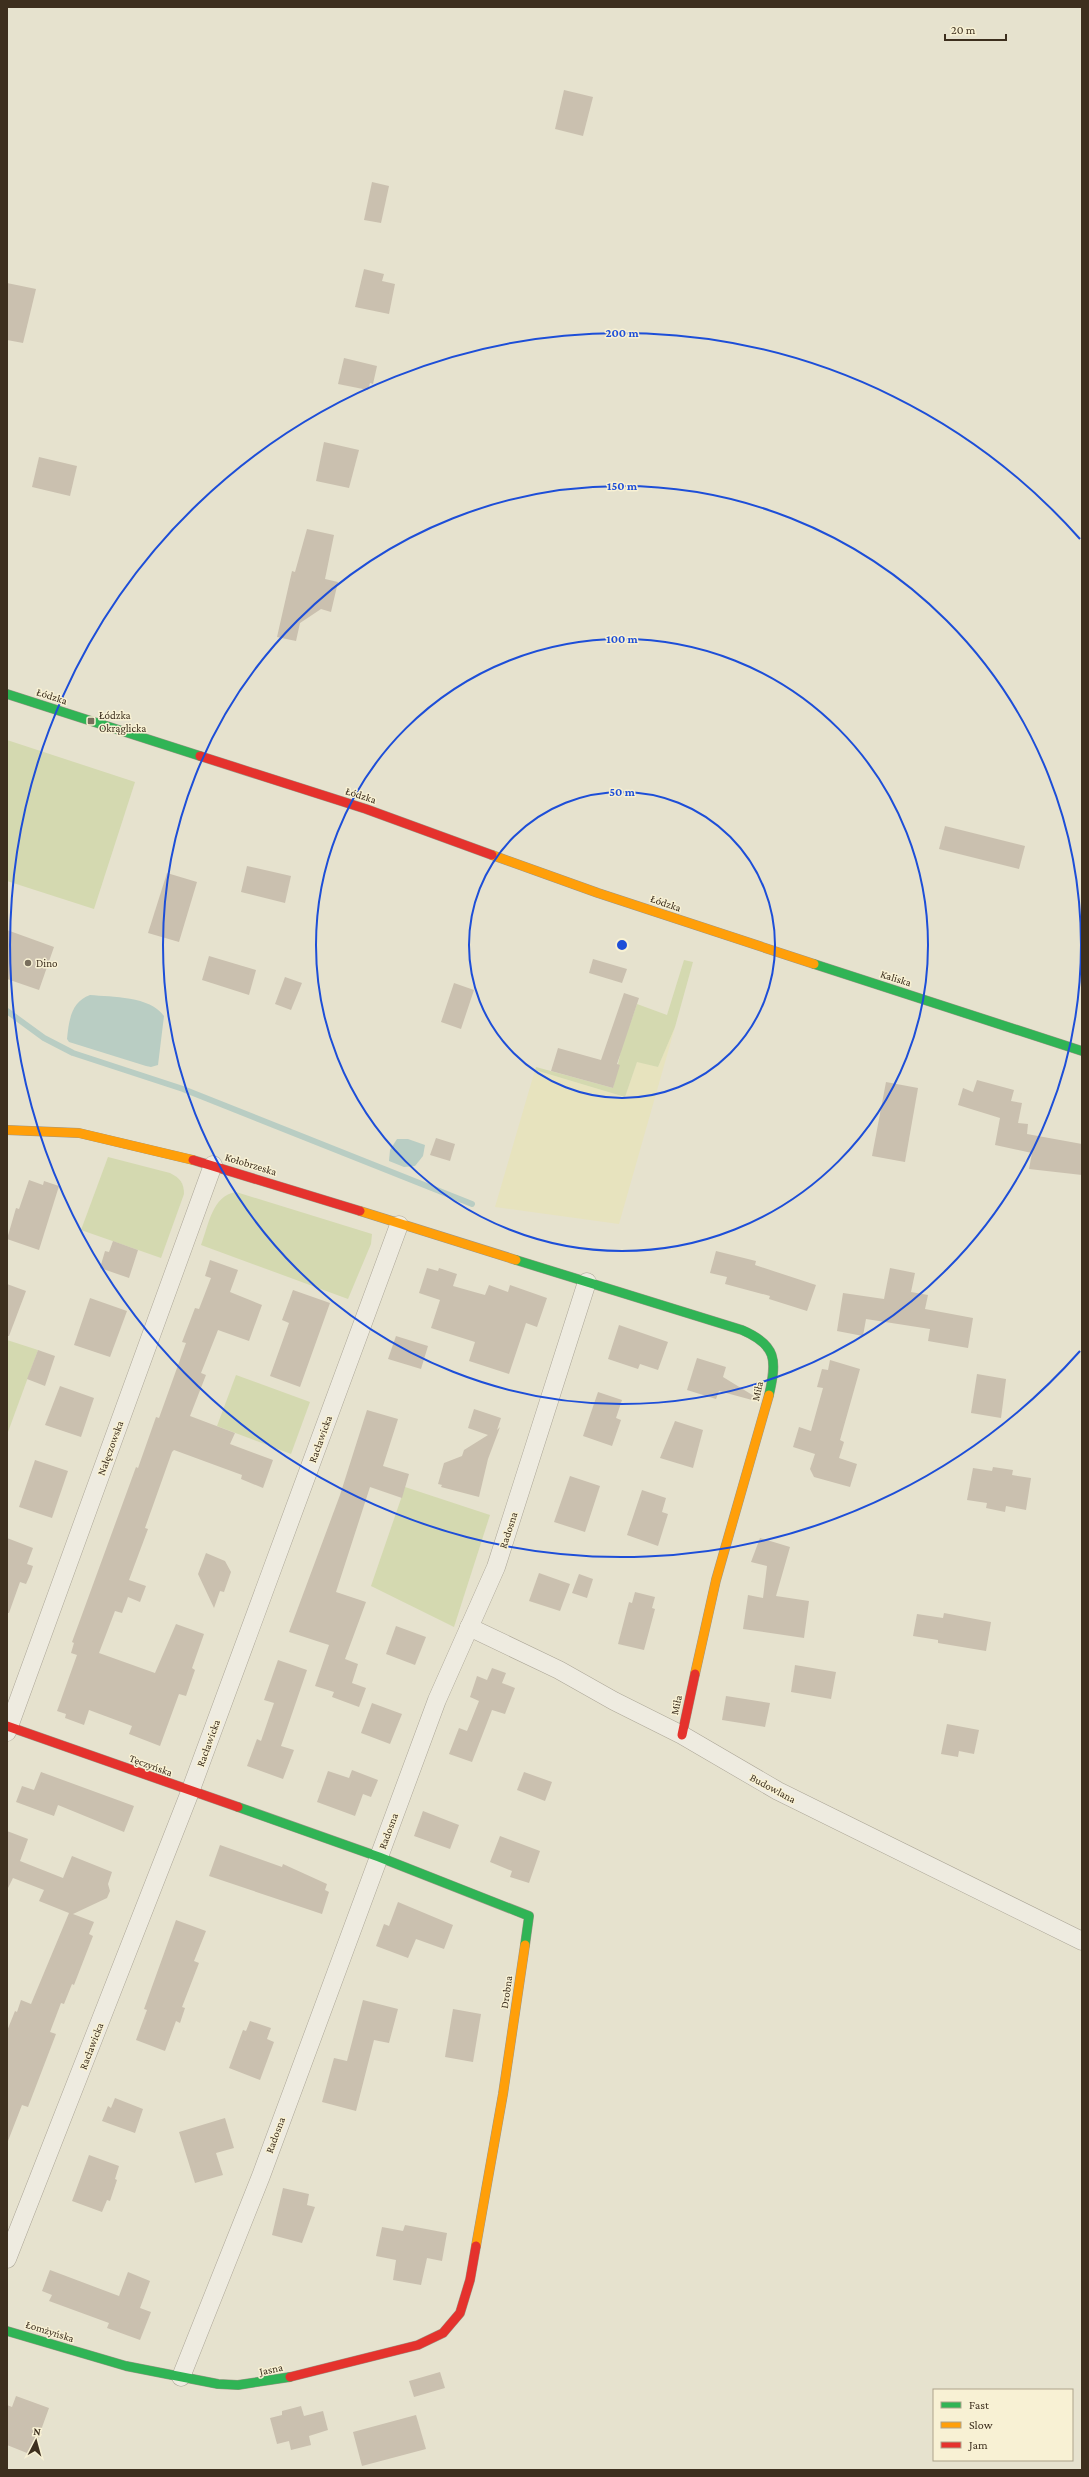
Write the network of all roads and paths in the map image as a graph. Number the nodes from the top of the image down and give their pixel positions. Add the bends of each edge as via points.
1 (7, 694) edge
2 (703, 928) joint
3 (1082, 1051) edge
4 (7, 1130) edge
5 (213, 1165) junction
6 (399, 1225) junction
7 (482, 1250) joint
8 (587, 1282) junction
9 (468, 1627) junction
10 (8, 1728) edge
11 (682, 1735) junction
12 (190, 1792) junction
13 (286, 1825) joint
14 (378, 1857) junction
15 (1082, 1941) edge
16 (7, 2258) edge
17 (453, 2324) joint
18 (7, 2331) edge
19 (86, 2355) joint
20 (181, 2377) junction

1 - 2 street, Łódzka via 366,809
2 - 3 street, Kaliska
4 - 5 street, Kołobrzeska via 79,1133
5 - 6 street, Kołobrzeska
5 - 10 street, Nałęczowska
6 - 7 street, Kołobrzeska
6 - 12 street, Racławicka
7 - 8 street, Miła
8 - 9 street, Radosna via 496,1567
8 - 11 street, Miła via 742,1330 758,1338 768,1347 774,1359 769,1396 716,1580
9 - 11 street, Budowlana via 559,1670
9 - 14 street, Radosna via 437,1700
10 - 12 street, Tęczyńska
11 - 15 street, Budowlana via 778,1791
12 - 13 street, Tęczyńska
12 - 16 street, Racławicka
13 - 14 street, Drobna
14 - 17 street, Drobna via 529,1916 503,2094 470,2280 466,2300
14 - 20 street, Radosna via 261,2176
17 - 20 street, Jasna via 432,2340 418,2345 257,2385 218,2384
18 - 19 street, Łomżyńska
19 - 20 street, Jasna

